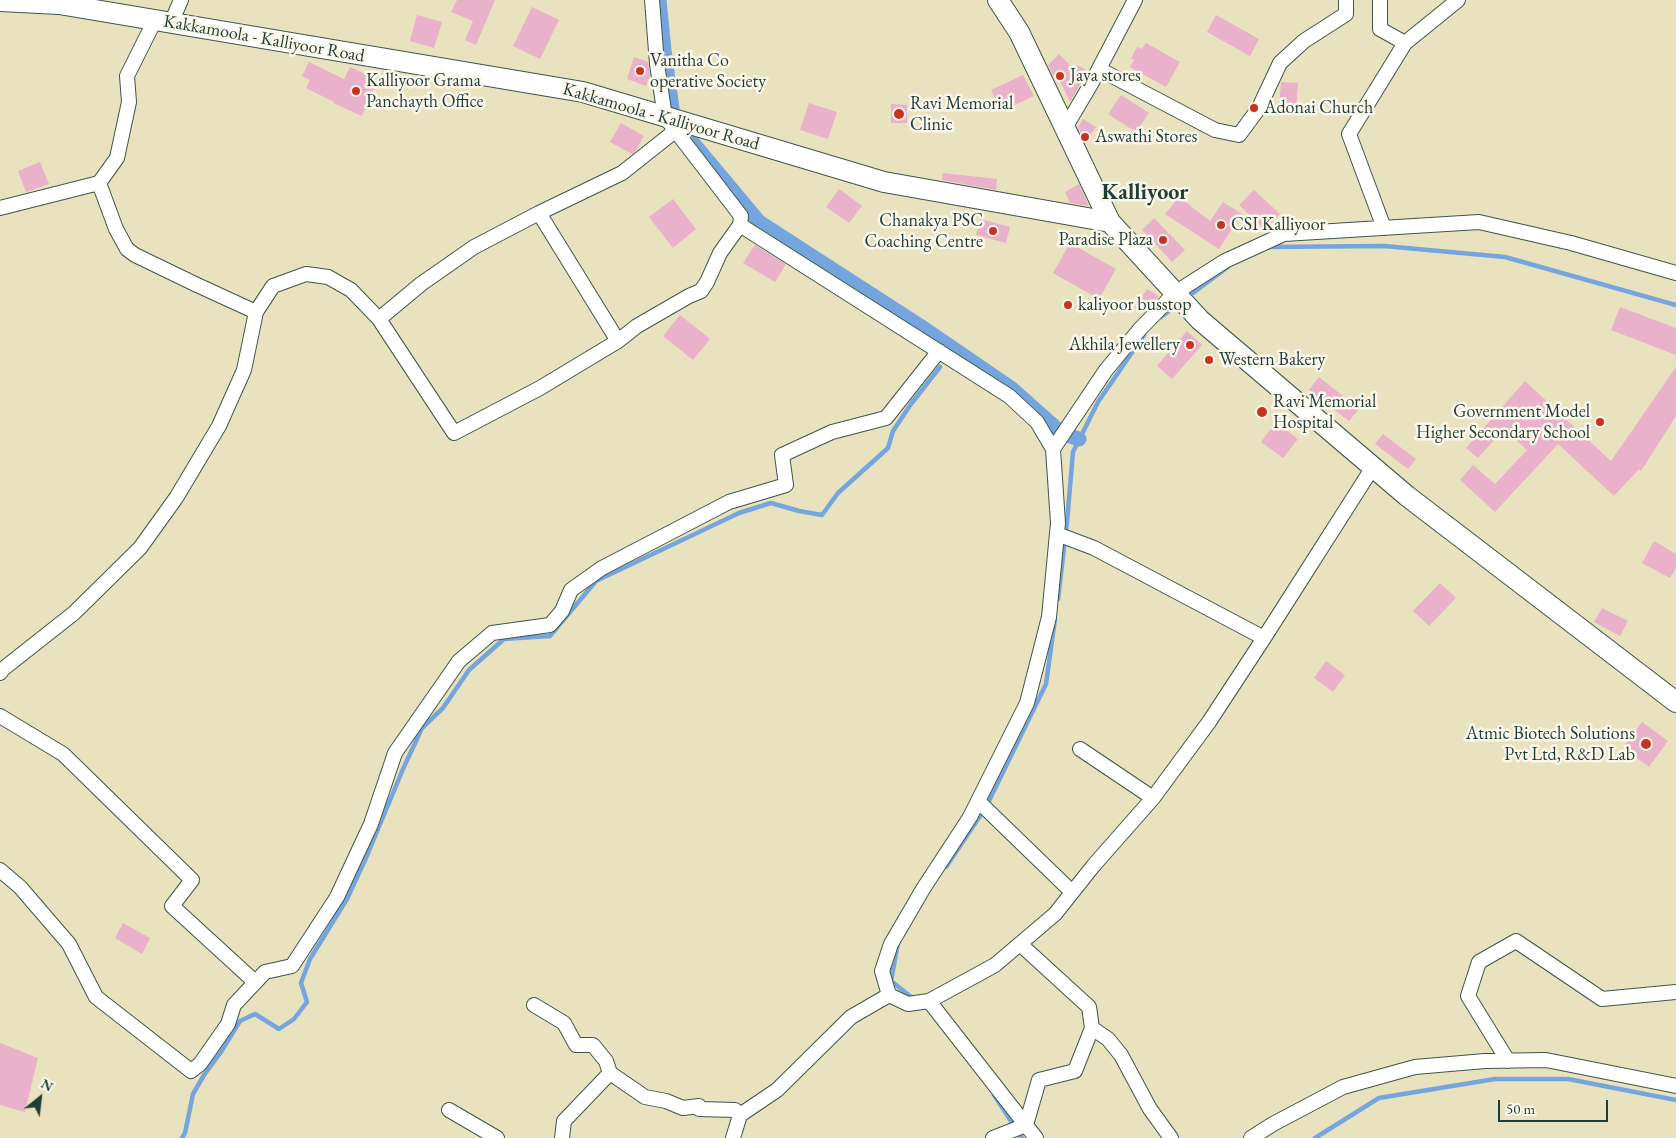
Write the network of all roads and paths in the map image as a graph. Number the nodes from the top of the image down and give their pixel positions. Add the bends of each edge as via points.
1 (181, 0) edge
2 (652, 0) edge
3 (998, 0) edge
4 (1135, 0) edge
5 (1346, 0) edge
6 (1380, 0) edge
7 (1458, 0) edge
8 (0, 1) edge
9 (163, 22) junction
10 (1404, 43) junction
11 (1099, 69) junction
12 (670, 124) junction
13 (1065, 128) junction
14 (98, 183) junction
15 (0, 208) edge
16 (539, 213) junction
17 (1110, 222) junction
18 (740, 226) junction
19 (1384, 228) junction
20 (1676, 273) edge
21 (1175, 293) junction
22 (256, 312) junction
23 (379, 320) junction
24 (618, 341) junction
25 (939, 351) junction
26 (1053, 449) junction
27 (1373, 467) junction
28 (1058, 534) junction
29 (1264, 638) junction
30 (0, 673) edge
31 (1676, 702) edge
32 (0, 716) edge
33 (1080, 749) dead end
34 (1153, 798) junction
35 (978, 801) junction
36 (0, 870) edge
37 (1072, 892) junction
38 (1020, 944) junction
39 (256, 982) junction
40 (1676, 992) edge
41 (889, 996) junction
42 (929, 1001) junction
43 (534, 1005) dead end
44 (1092, 1028) junction
45 (1508, 1060) junction
46 (610, 1073) junction
47 (1676, 1086) edge
48 (449, 1110) dead end
49 (740, 1115) junction
50 (1026, 1125) junction
51 (497, 1138) edge
52 (562, 1138) edge
53 (733, 1138) edge
54 (994, 1138) edge
55 (1036, 1138) edge
56 (1170, 1138) edge
57 (1250, 1138) edge

1 - 9 street
2 - 12 street via 657,64
3 - 13 main road via 1019,32
4 - 11 street
5 - 11 street via 1346,14 1304,40 1280,63 1259,108 1239,135 1215,130
6 - 10 street via 1380,29
7 - 10 street
8 - 9 main road, Kakkamoola - Kalliyoor Road via 59,4
9 - 12 main road, Kakkamoola - Kalliyoor Road via 583,92
9 - 14 street via 127,76 129,102 117,158
10 - 19 street via 1349,134
11 - 13 street
12 - 16 street via 622,173
12 - 17 main road, Kakkamoola - Kalliyoor Road via 884,182
12 - 18 street via 741,216
13 - 17 main road
14 - 15 street
14 - 22 street via 127,249
16 - 23 street via 474,247 421,284
16 - 24 street
17 - 21 main road
18 - 24 street via 720,253 701,291 637,326
18 - 25 street
19 - 20 street via 1480,222
19 - 21 street via 1284,234 1225,261
21 - 26 street via 1106,370
21 - 27 main road via 1200,320
22 - 23 street via 273,286 306,274 328,277 351,290
22 - 30 street via 244,370 219,426 176,498 140,548 74,614
23 - 24 street via 454,432 540,388
25 - 26 street via 1009,396 1037,422
25 - 39 street via 886,418 832,432 782,455 786,485 730,502 602,568 571,590 562,611 550,625 492,634 460,661 395,753 371,824 336,897 292,966 265,972
26 - 28 street
27 - 29 street
27 - 31 main road
28 - 29 street via 1094,548
28 - 35 street via 1049,617 1027,703
29 - 34 street via 1209,722
32 - 39 street via 63,754 192,880 172,906
33 - 34 street
34 - 37 street
35 - 37 street
35 - 41 street via 891,944 882,971
36 - 39 street via 20,887 69,944 96,997 191,1071 200,1064 228,1024 234,1005
37 - 38 street via 1055,914
38 - 42 street via 995,965
38 - 44 street via 1088,1007
40 - 45 street via 1602,999 1516,941 1479,962 1468,996
41 - 42 street via 908,1004
41 - 49 street via 851,1017 778,1090
42 - 50 street
43 - 46 street via 564,1023 576,1045 593,1045 606,1061
44 - 50 street via 1076,1071 1039,1080
44 - 56 street via 1108,1039 1121,1055
45 - 47 street via 1546,1060
45 - 57 street via 1415,1067 1343,1087
46 - 49 street via 645,1098 683,1108 699,1106 699,1109 735,1110
46 - 52 street via 564,1121
48 - 51 street
49 - 53 street
50 - 54 street
50 - 55 street

